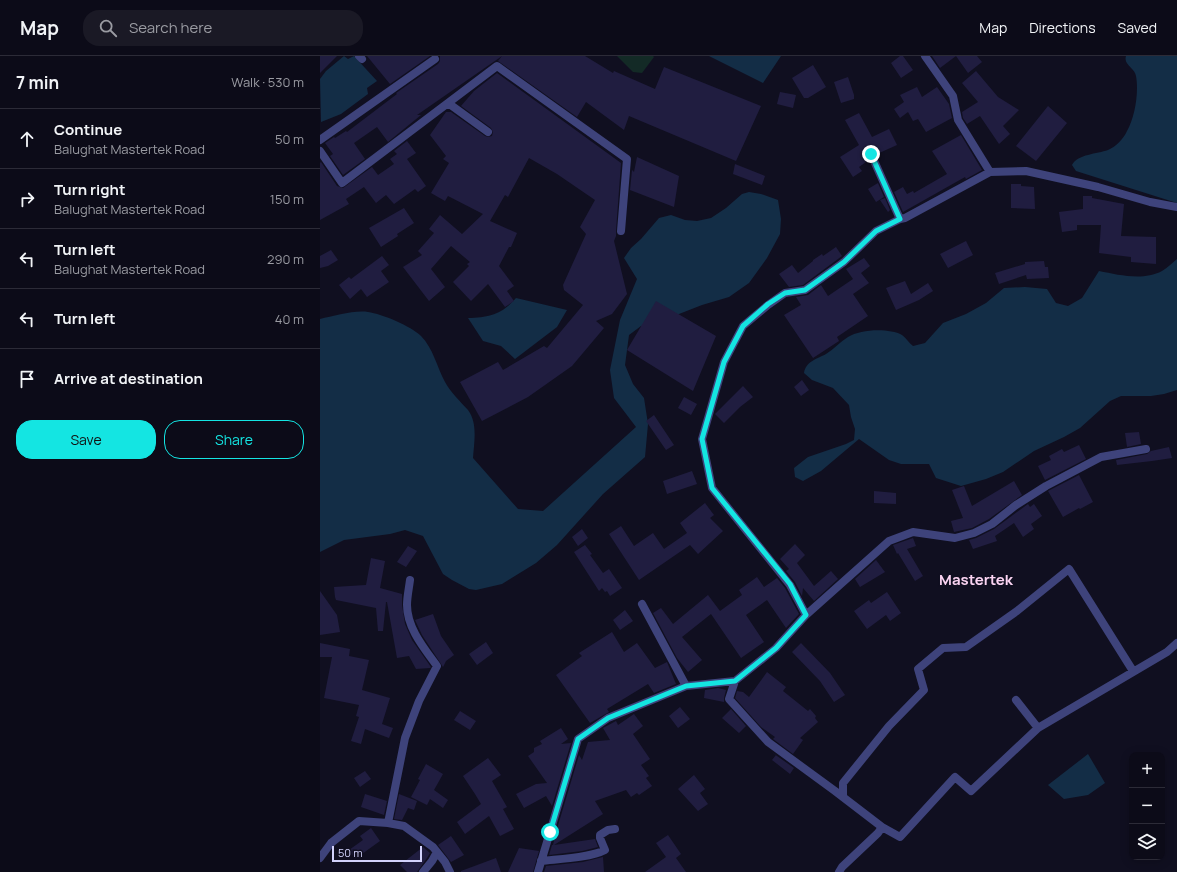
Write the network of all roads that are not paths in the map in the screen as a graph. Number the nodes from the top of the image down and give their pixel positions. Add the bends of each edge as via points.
1 (925, 56) edge
2 (435, 59) dead end
3 (448, 103) junction
4 (488, 132) dead end
5 (320, 140) edge
6 (320, 151) edge
7 (871, 154) dead end
8 (990, 172) junction
9 (1177, 207) edge
10 (900, 219) junction
11 (621, 231) dead end
12 (1146, 449) dead end
13 (410, 580) dead end
14 (642, 604) dead end
15 (806, 615) junction
16 (1177, 643) edge
17 (1133, 671) junction
18 (735, 681) junction
19 (686, 686) junction
20 (1016, 700) dead end
21 (1038, 728) junction
22 (843, 797) junction
23 (388, 823) junction
24 (882, 827) junction
25 (615, 829) dead end
26 (437, 852) junction
27 (320, 858) edge
28 (541, 861) junction
29 (423, 872) edge
30 (450, 872) edge
31 (538, 872) edge
32 (839, 872) edge

1 - 8 street via 953,96 958,120
2 - 5 street
3 - 4 street
3 - 6 street via 342,183
3 - 11 street via 497,66 627,159
7 - 10 street
8 - 9 street via 1026,171
8 - 10 street
10 - 15 street via 876,231 844,262 805,290 785,293 743,326 724,362 702,439 712,488 790,584
12 - 15 street via 1101,457 1046,486 992,524 974,533 955,538 913,532 889,541
13 - 23 street via 407,605 410,623 417,638 437,666 419,701 405,738
14 - 19 street
15 - 18 street via 776,648
16 - 17 street via 1167,652
17 - 21 street
17 - 22 street via 1069,569 1017,611 966,647 943,648 918,669 924,690 889,726 843,783
18 - 19 street
18 - 22 street via 729,699 768,742
19 - 28 street via 608,718 578,739
20 - 21 street
21 - 24 street via 971,791 955,777 900,838
22 - 24 street
23 - 26 street via 404,826
23 - 27 street via 359,821 331,842
24 - 32 street
25 - 28 street via 600,835 605,850 601,852
26 - 29 street
26 - 30 street
28 - 31 street

